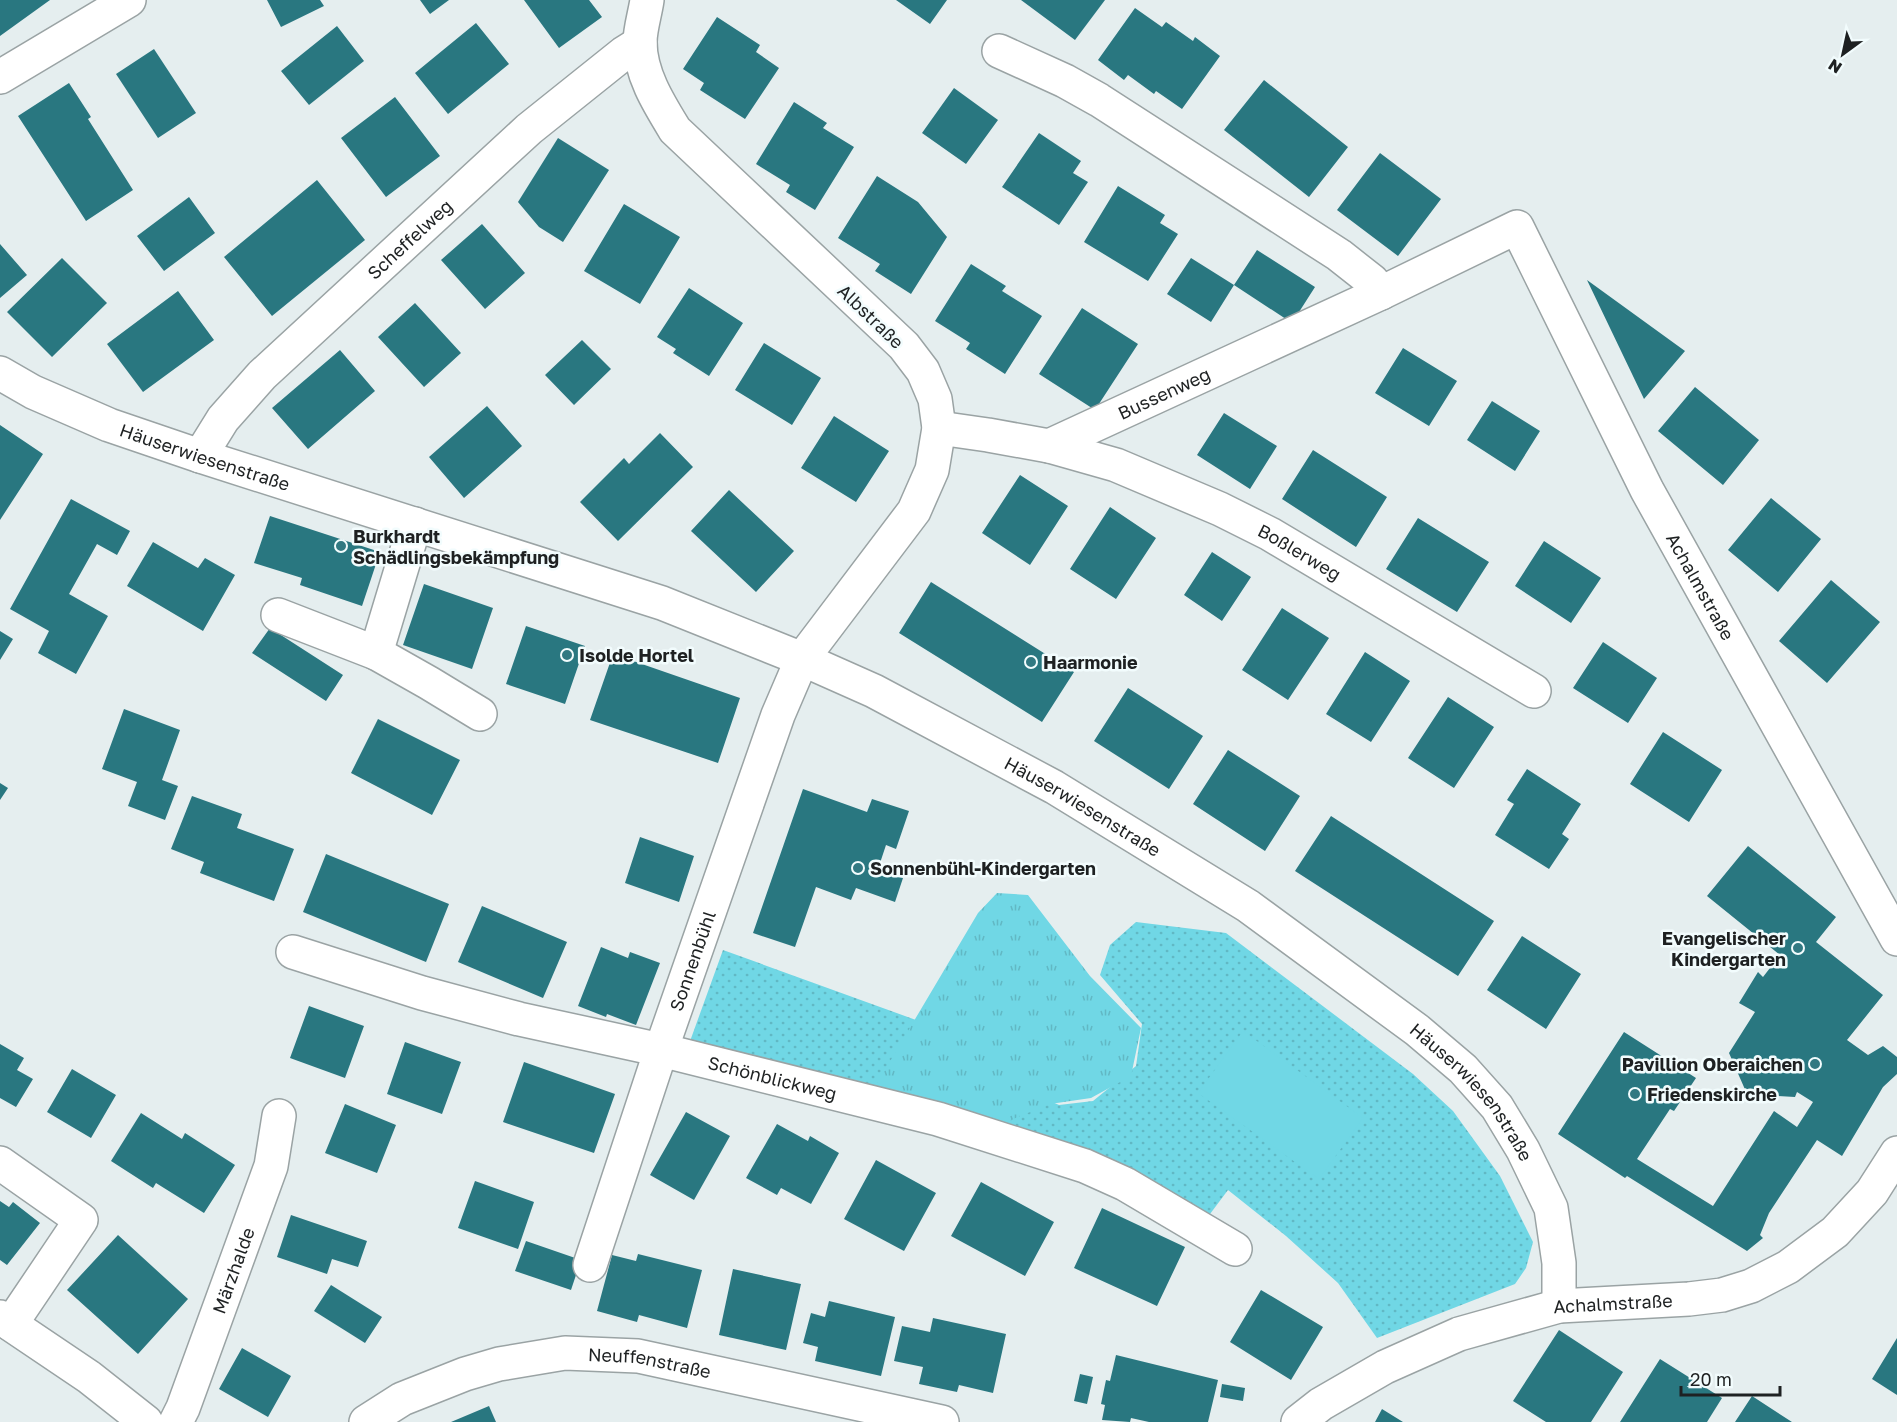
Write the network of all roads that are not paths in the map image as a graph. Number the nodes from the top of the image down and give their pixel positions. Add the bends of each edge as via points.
1 (129, 0) edge
2 (647, 0) edge
3 (640, 43) junction
4 (999, 51) dead end
5 (0, 77) edge
6 (1517, 227) joint
7 (1381, 293) junction
8 (0, 373) edge
9 (939, 428) junction
10 (1049, 446) junction
11 (200, 456) junction
12 (415, 524) junction
13 (278, 615) dead end
14 (376, 653) junction
15 (802, 659) junction
16 (1534, 692) dead end
17 (480, 714) dead end
18 (1897, 939) edge
19 (293, 952) dead end
20 (661, 1050) junction
21 (279, 1116) dead end
22 (1897, 1153) edge
23 (0, 1163) edge
24 (1234, 1249) dead end
25 (590, 1264) dead end
26 (1559, 1306) junction
27 (5, 1320) edge
28 (146, 1422) edge
29 (176, 1422) edge
30 (366, 1422) edge
31 (942, 1422) edge
32 (1298, 1422) edge

1 - 5 street
2 - 3 street, Albstraße
3 - 9 street, Albstraße via 656,98 675,130 904,346 923,371 935,399
3 - 11 street, Scheffelweg via 529,129 262,375 223,418
4 - 7 street via 1099,100 1339,255
6 - 7 street, Bussenweg
6 - 18 street, Achalmstraße via 1647,490
7 - 10 street, Bussenweg
8 - 11 street, Häuserwiesenstraße via 33,392 110,425
9 - 10 street
9 - 15 street, Albstraße via 932,470 914,512
10 - 16 street, Boßlerweg via 1116,465 1270,534
11 - 12 street, Häuserwiesenstraße
12 - 14 street
12 - 15 street, Häuserwiesenstraße via 662,603
13 - 14 street
14 - 17 street
15 - 20 street, Sonnenbühl via 778,715
15 - 26 street, Häuserwiesenstraße via 874,691 1054,787 1248,906 1417,1030 1463,1070 1497,1107 1523,1150 1551,1208
19 - 20 street, Schönblickweg via 519,1019
20 - 24 street, Schönblickweg via 938,1119 1085,1166 1125,1184
20 - 25 street, Sonnenbühl
21 - 29 street, Märzhalde via 271,1166
22 - 26 street, Achalmstraße via 1872,1192 1835,1232 1788,1267 1751,1286 1689,1299
23 - 27 street via 81,1220
26 - 32 street, Achalmstraße via 1448,1338 1385,1367
27 - 28 street via 89,1377
30 - 31 street, Neuffenstraße via 402,1399 465,1374 565,1353 660,1360

